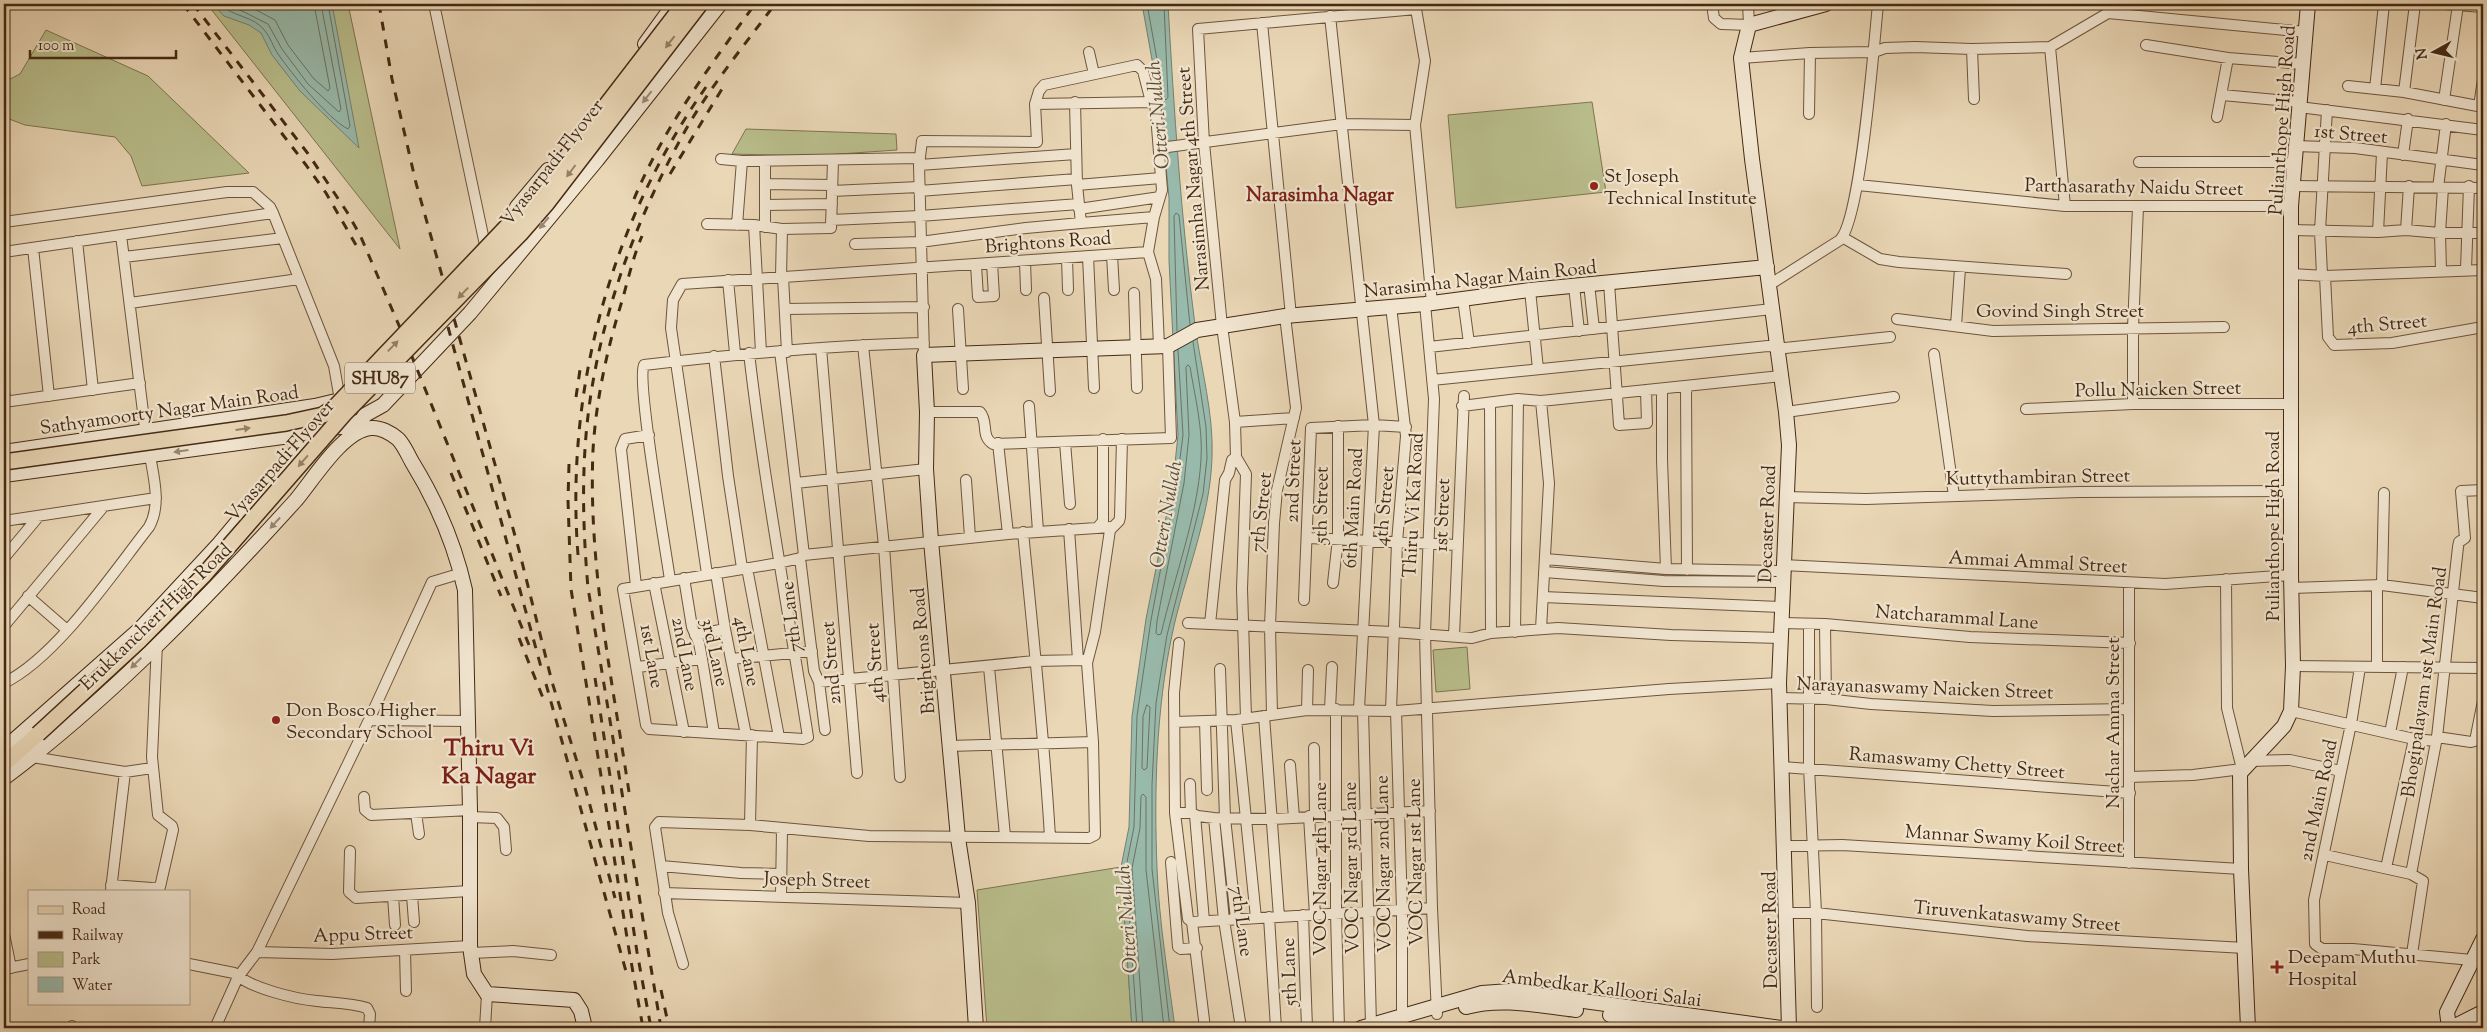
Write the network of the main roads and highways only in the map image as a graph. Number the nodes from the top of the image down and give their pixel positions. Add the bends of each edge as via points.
1 (684, 4) edge
2 (700, 4) edge
3 (7, 455) edge
4 (4, 764) edge

3 -> 1 main road, Vyasarpadi Flyover / SHU87, bridge via 286,423 322,415 336,406 538,194
2 -> 4 main road, Vyasarpadi Flyover / SHU87, bridge via 520,234 344,414 203,576 139,641

